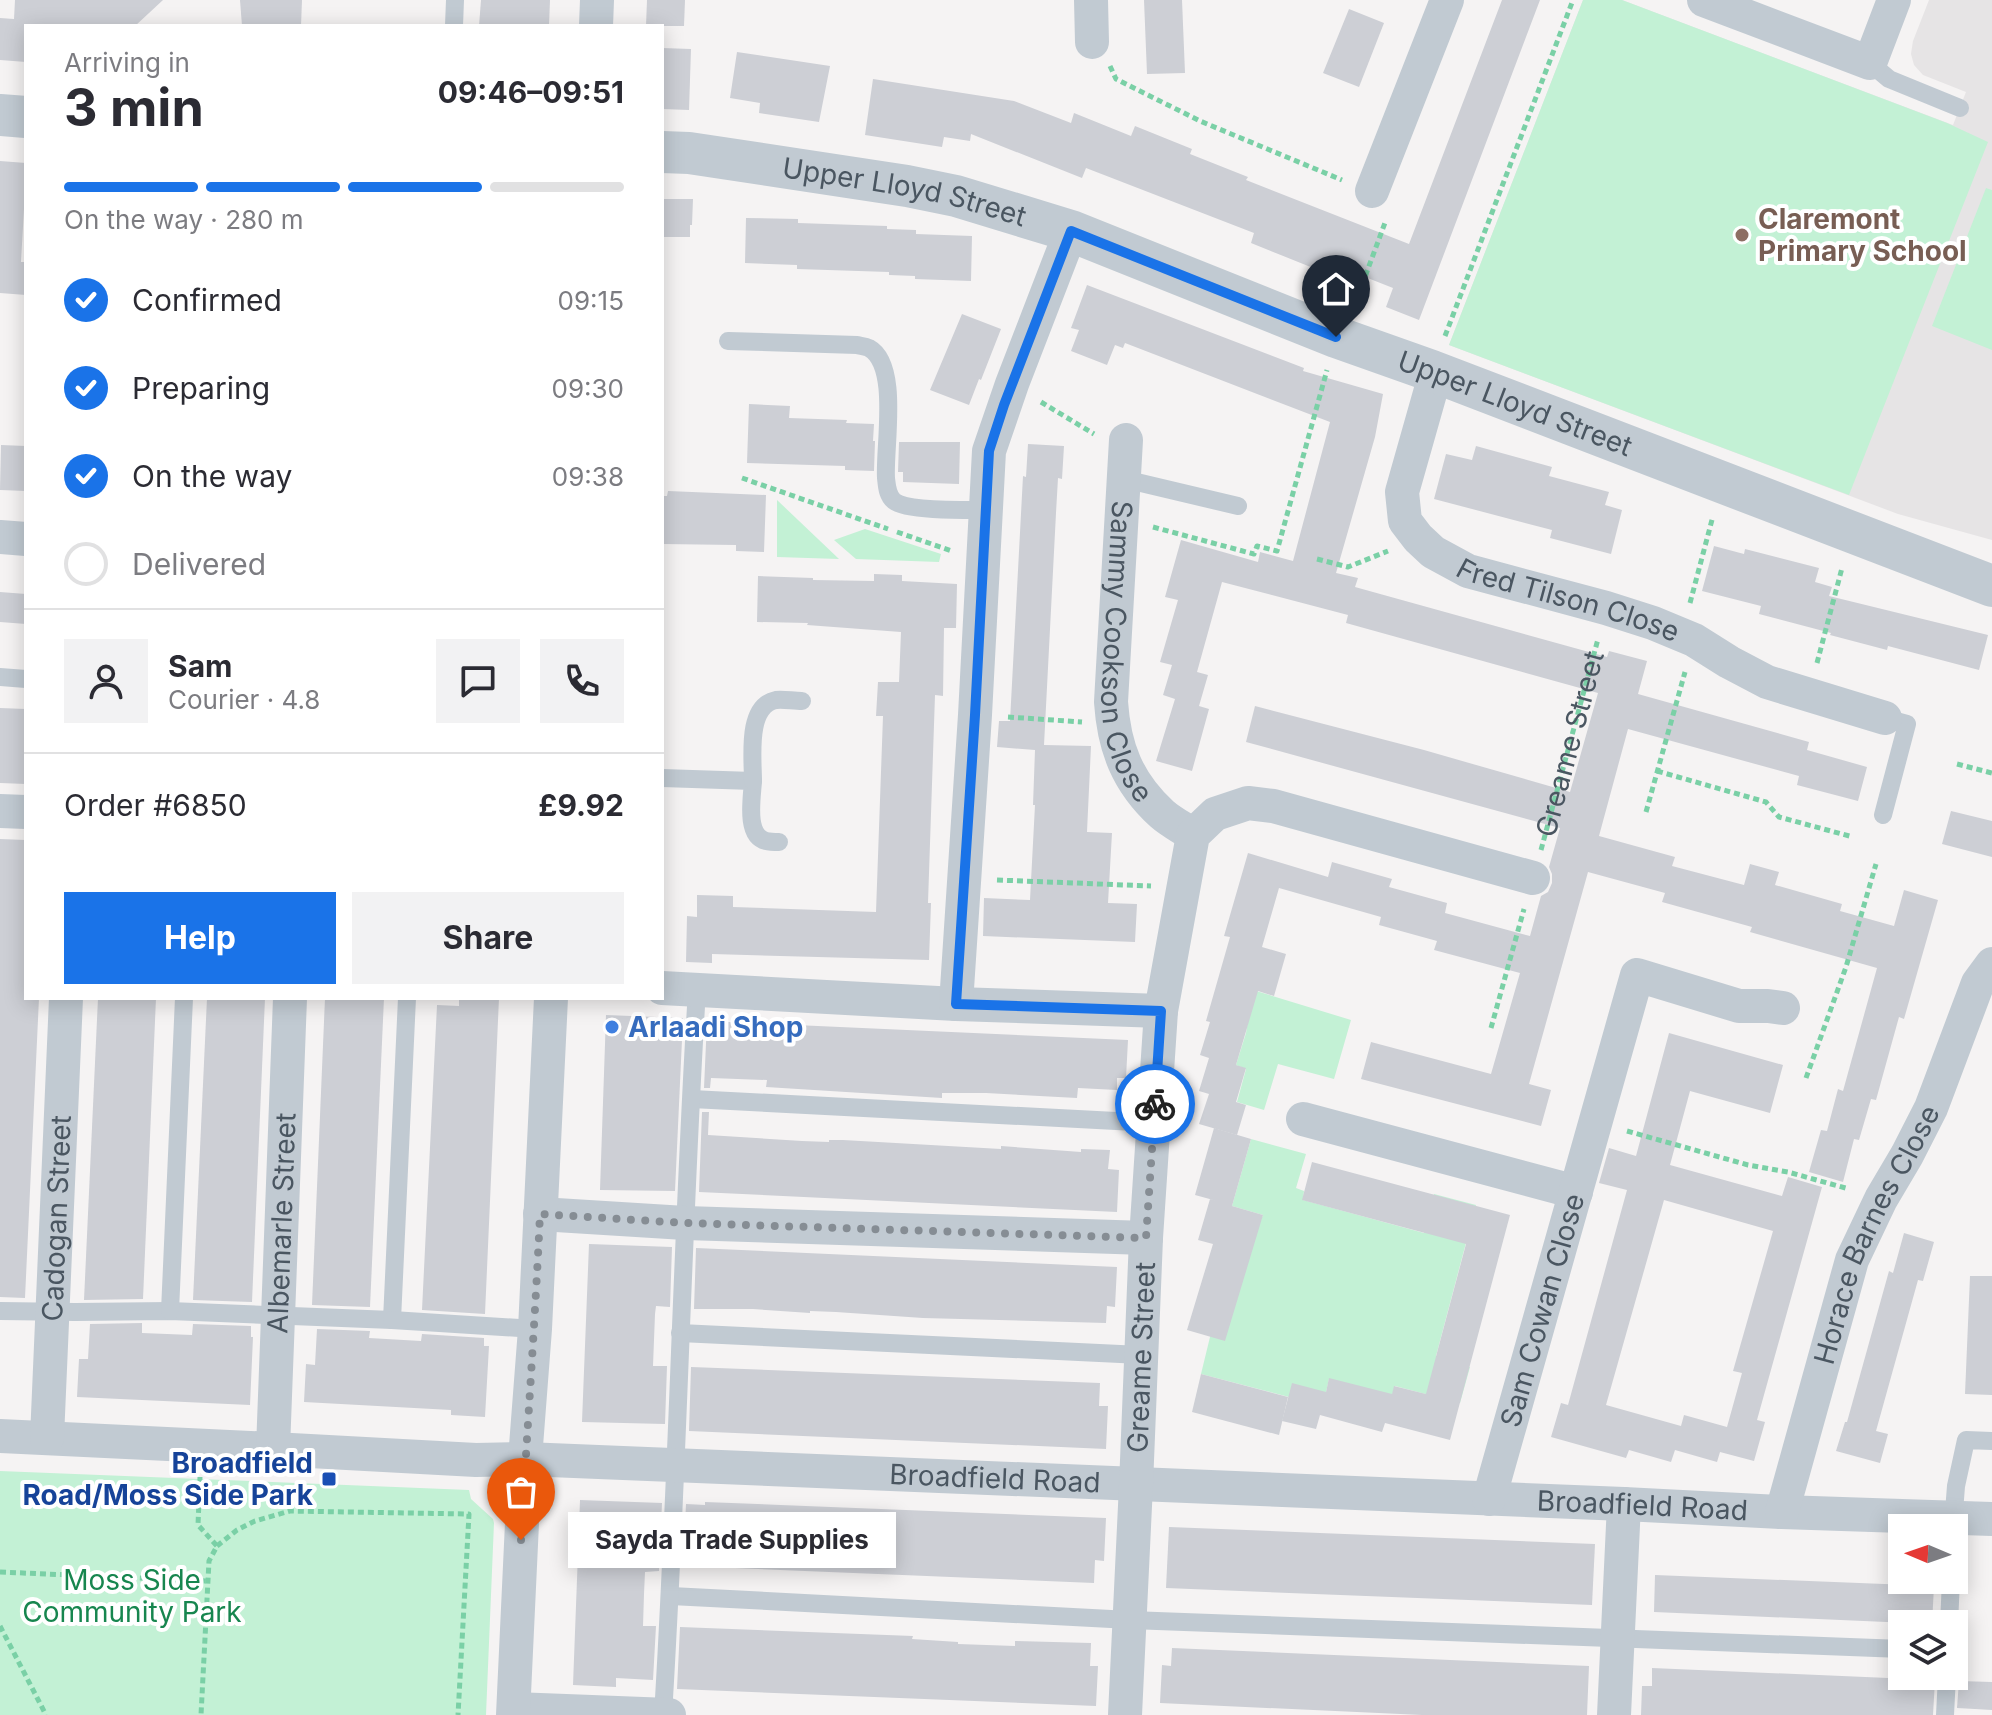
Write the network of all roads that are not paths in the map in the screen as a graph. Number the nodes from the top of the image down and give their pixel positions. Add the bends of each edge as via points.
1 (455, 0) edge
2 (597, 0) edge
3 (1091, 0) edge
4 (1447, 0) edge
5 (1704, 0) edge
6 (1894, 0) edge
7 (454, 24) edge
8 (596, 24) edge
9 (1092, 42) road end
10 (1870, 63) junction
11 (1960, 108) dead end
12 (0, 115) edge
13 (24, 117) edge
14 (664, 152) edge
15 (1372, 191) road end
16 (1071, 231) junction
17 (728, 341) dead end
18 (1434, 372) junction
19 (1126, 440) road end
20 (1124, 479) junction
21 (1238, 506) dead end
22 (986, 510) junction
23 (0, 537) edge
24 (24, 539) edge
25 (1992, 586) edge
26 (0, 677) edge
27 (24, 679) edge
28 (802, 701) dead end
29 (1885, 718) joint
30 (664, 778) edge
31 (753, 781) junction
32 (0, 811) edge
33 (24, 812) edge
34 (1883, 815) dead end
35 (1193, 835) junction
36 (779, 842) dead end
37 (1533, 878) road end
38 (1992, 964) edge
39 (664, 988) edge
40 (697, 990) junction
41 (66, 1000) edge
42 (184, 1000) edge
43 (290, 1000) edge
44 (407, 1000) edge
45 (551, 1000) edge
46 (956, 1004) junction
47 (1783, 1008) dead end
48 (1161, 1011) junction
49 (692, 1099) junction
50 (1303, 1119) dead end
51 (1154, 1123) junction
52 (1576, 1192) junction
53 (540, 1214) junction
54 (685, 1223) junction
55 (1146, 1238) junction
56 (0, 1311) edge
57 (170, 1311) junction
58 (53, 1312) junction
59 (278, 1316) junction
60 (392, 1320) junction
61 (535, 1329) junction
62 (680, 1333) junction
63 (1141, 1355) junction
64 (0, 1436) edge
65 (47, 1438) junction
66 (1992, 1441) edge
67 (273, 1449) junction
68 (525, 1459) junction
69 (676, 1466) junction
70 (1136, 1485) junction
71 (1489, 1499) junction
72 (1624, 1504) junction
73 (1782, 1512) junction
74 (1954, 1514) edge
75 (1888, 1519) edge
76 (1992, 1519) edge
77 (1968, 1521) edge
78 (671, 1596) junction
79 (1130, 1620) junction
80 (1618, 1639) junction
81 (1888, 1649) edge
82 (1946, 1690) edge
83 (514, 1712) edge
84 (665, 1715) edge
85 (1125, 1715) edge
86 (1614, 1715) edge
87 (1945, 1715) edge

1 - 7 lane
2 - 8 street
3 - 9 street
4 - 15 street
5 - 10 street
6 - 10 street
10 - 11 lane via 1889,79
12 - 13 street
14 - 16 street, Upper Lloyd Street via 919,189
16 - 18 street, Upper Lloyd Street
16 - 22 street via 989,451
17 - 22 lane via 870,348 883,364 888,388 885,466 887,490 894,501 909,507
18 - 25 street, Upper Lloyd Street
18 - 29 street, Fred Tilson Close via 1402,492 1405,521 1433,552 1468,571 1606,608 1688,638 1767,682
19 - 20 street, Sammy Cookson Close
20 - 21 lane
20 - 35 street, Sammy Cookson Close via 1113,723 1121,758 1137,786
22 - 46 street
23 - 24 street
26 - 27 lane
28 - 31 lane via 774,700 761,708 754,724
29 - 34 lane via 1907,724
30 - 31 lane
31 - 36 lane via 752,827 756,836
32 - 33 street
35 - 37 street via 1215,814 1248,803 1273,806
35 - 48 street, Greame Street
38 - 73 street, Horace Barnes Close via 1978,983 1931,1108 1852,1260
39 - 40 street
40 - 46 street
40 - 49 lane
41 - 58 street, Cadogan Street
42 - 57 lane
43 - 59 street, Albemarle Street
44 - 60 lane
45 - 53 street
46 - 48 street
47 - 52 street, Sam Cowan Close via 1739,1006 1637,975
48 - 51 street, Greame Street
49 - 51 lane
49 - 54 lane
50 - 52 street
51 - 55 street, Greame Street
52 - 71 street, Sam Cowan Close
53 - 54 street
53 - 61 street
54 - 55 street
54 - 62 lane
55 - 63 street, Greame Street
56 - 58 lane
57 - 58 lane
57 - 59 lane
58 - 65 street, Cadogan Street
59 - 60 lane
59 - 67 street, Albemarle Street
60 - 61 lane
61 - 68 street
62 - 63 lane
62 - 69 lane
63 - 70 street, Greame Street
64 - 65 street, Broadfield Road
65 - 67 street, Broadfield Road
66 - 74 lane via 1966,1440
67 - 68 street, Broadfield Road
68 - 69 street, Broadfield Road
68 - 83 street
69 - 70 street, Broadfield Road
69 - 78 lane
70 - 71 street, Broadfield Road
70 - 79 street, Greame Street
71 - 72 street, Broadfield Road
72 - 73 street, Broadfield Road
72 - 80 street
73 - 75 street, Broadfield Road
76 - 77 street, Broadfield Road
78 - 79 lane
78 - 84 lane
79 - 80 lane
79 - 85 street, Greame Street
80 - 81 lane
80 - 86 street
82 - 87 lane
83 - 84 street

